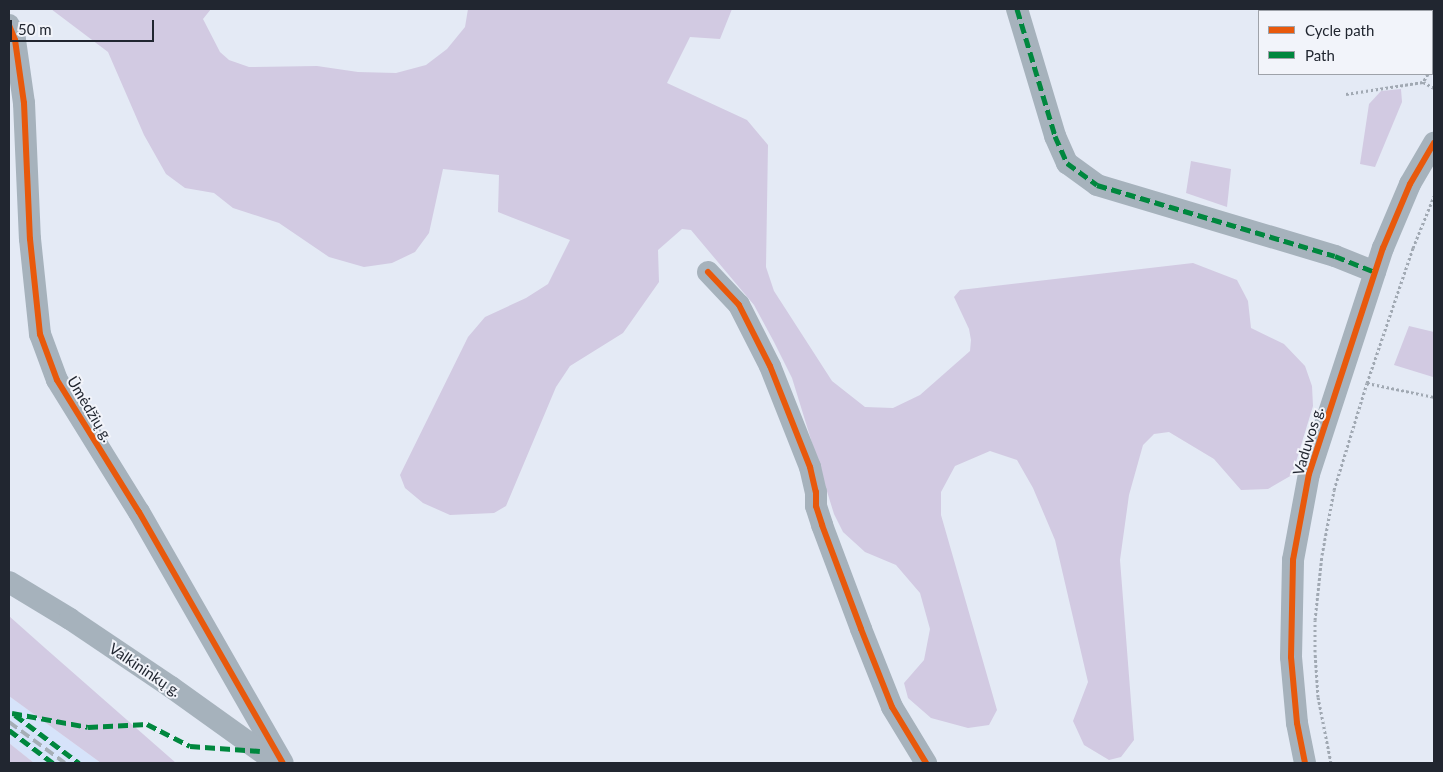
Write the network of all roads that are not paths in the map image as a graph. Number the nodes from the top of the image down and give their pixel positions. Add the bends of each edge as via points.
1 (1017, 9) edge
2 (9, 25) edge
3 (1434, 143) edge
4 (708, 272) dead end
5 (1375, 272) junction
6 (9, 582) edge
7 (277, 763) edge
8 (283, 763) edge
9 (926, 763) edge
10 (1305, 763) edge

1 - 5 street via 1055,136 1067,163 1097,185 1335,256
2 - 8 street, Ūmėdžių g. via 15,40 24,103 30,239 40,334 54,371 82,422 139,512
3 - 5 street, Vaduvos g. via 1410,184
4 - 9 street via 739,305 770,366 810,467 816,506 861,629 892,707
5 - 10 street, Vaduvos g. via 1310,474 1294,560 1291,657 1297,723
6 - 7 street, Valkininkų g. via 156,676

